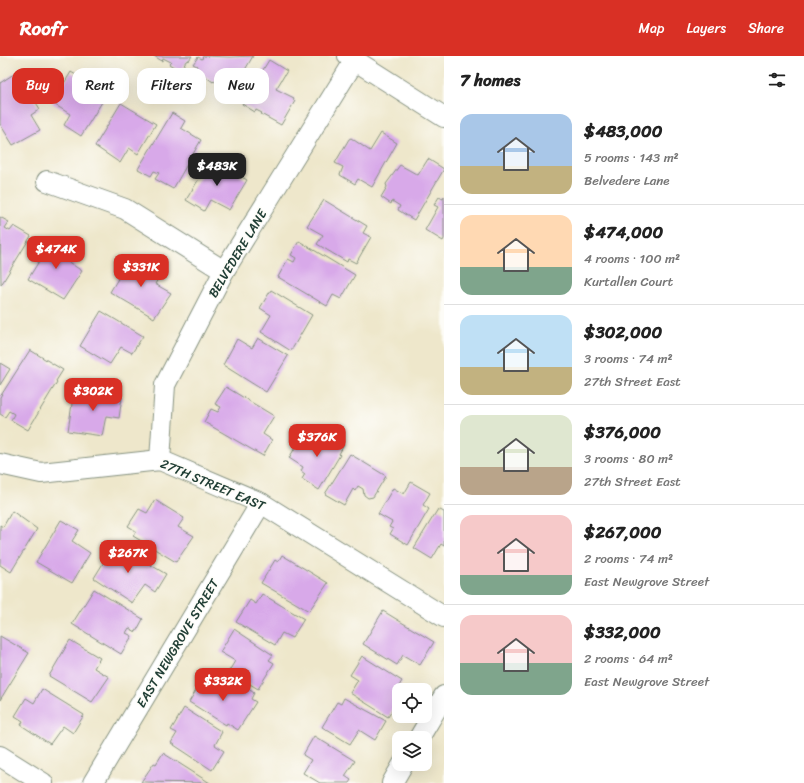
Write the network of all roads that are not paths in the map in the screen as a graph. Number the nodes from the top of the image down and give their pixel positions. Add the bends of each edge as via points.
1 (352, 58) edge
2 (444, 117) edge
3 (47, 181) dead end
4 (224, 271) junction
5 (160, 460) junction
6 (0, 464) edge
7 (261, 503) junction
8 (444, 617) edge
9 (444, 696) edge
10 (423, 731) edge
11 (0, 756) edge
12 (399, 771) edge
13 (43, 783) edge
14 (93, 783) edge
15 (392, 783) edge

1 - 2 street
1 - 4 street, BELVEDERE LANE
3 - 4 street via 125,209
4 - 5 street, BELVEDERE LANE via 165,385
5 - 6 street, 27TH STREET EAST via 41,473
5 - 7 street, 27TH STREET EAST
7 - 8 street, 27TH STREET EAST
7 - 14 street, EAST NEWGROVE STREET
9 - 10 street
11 - 13 street
12 - 15 street

